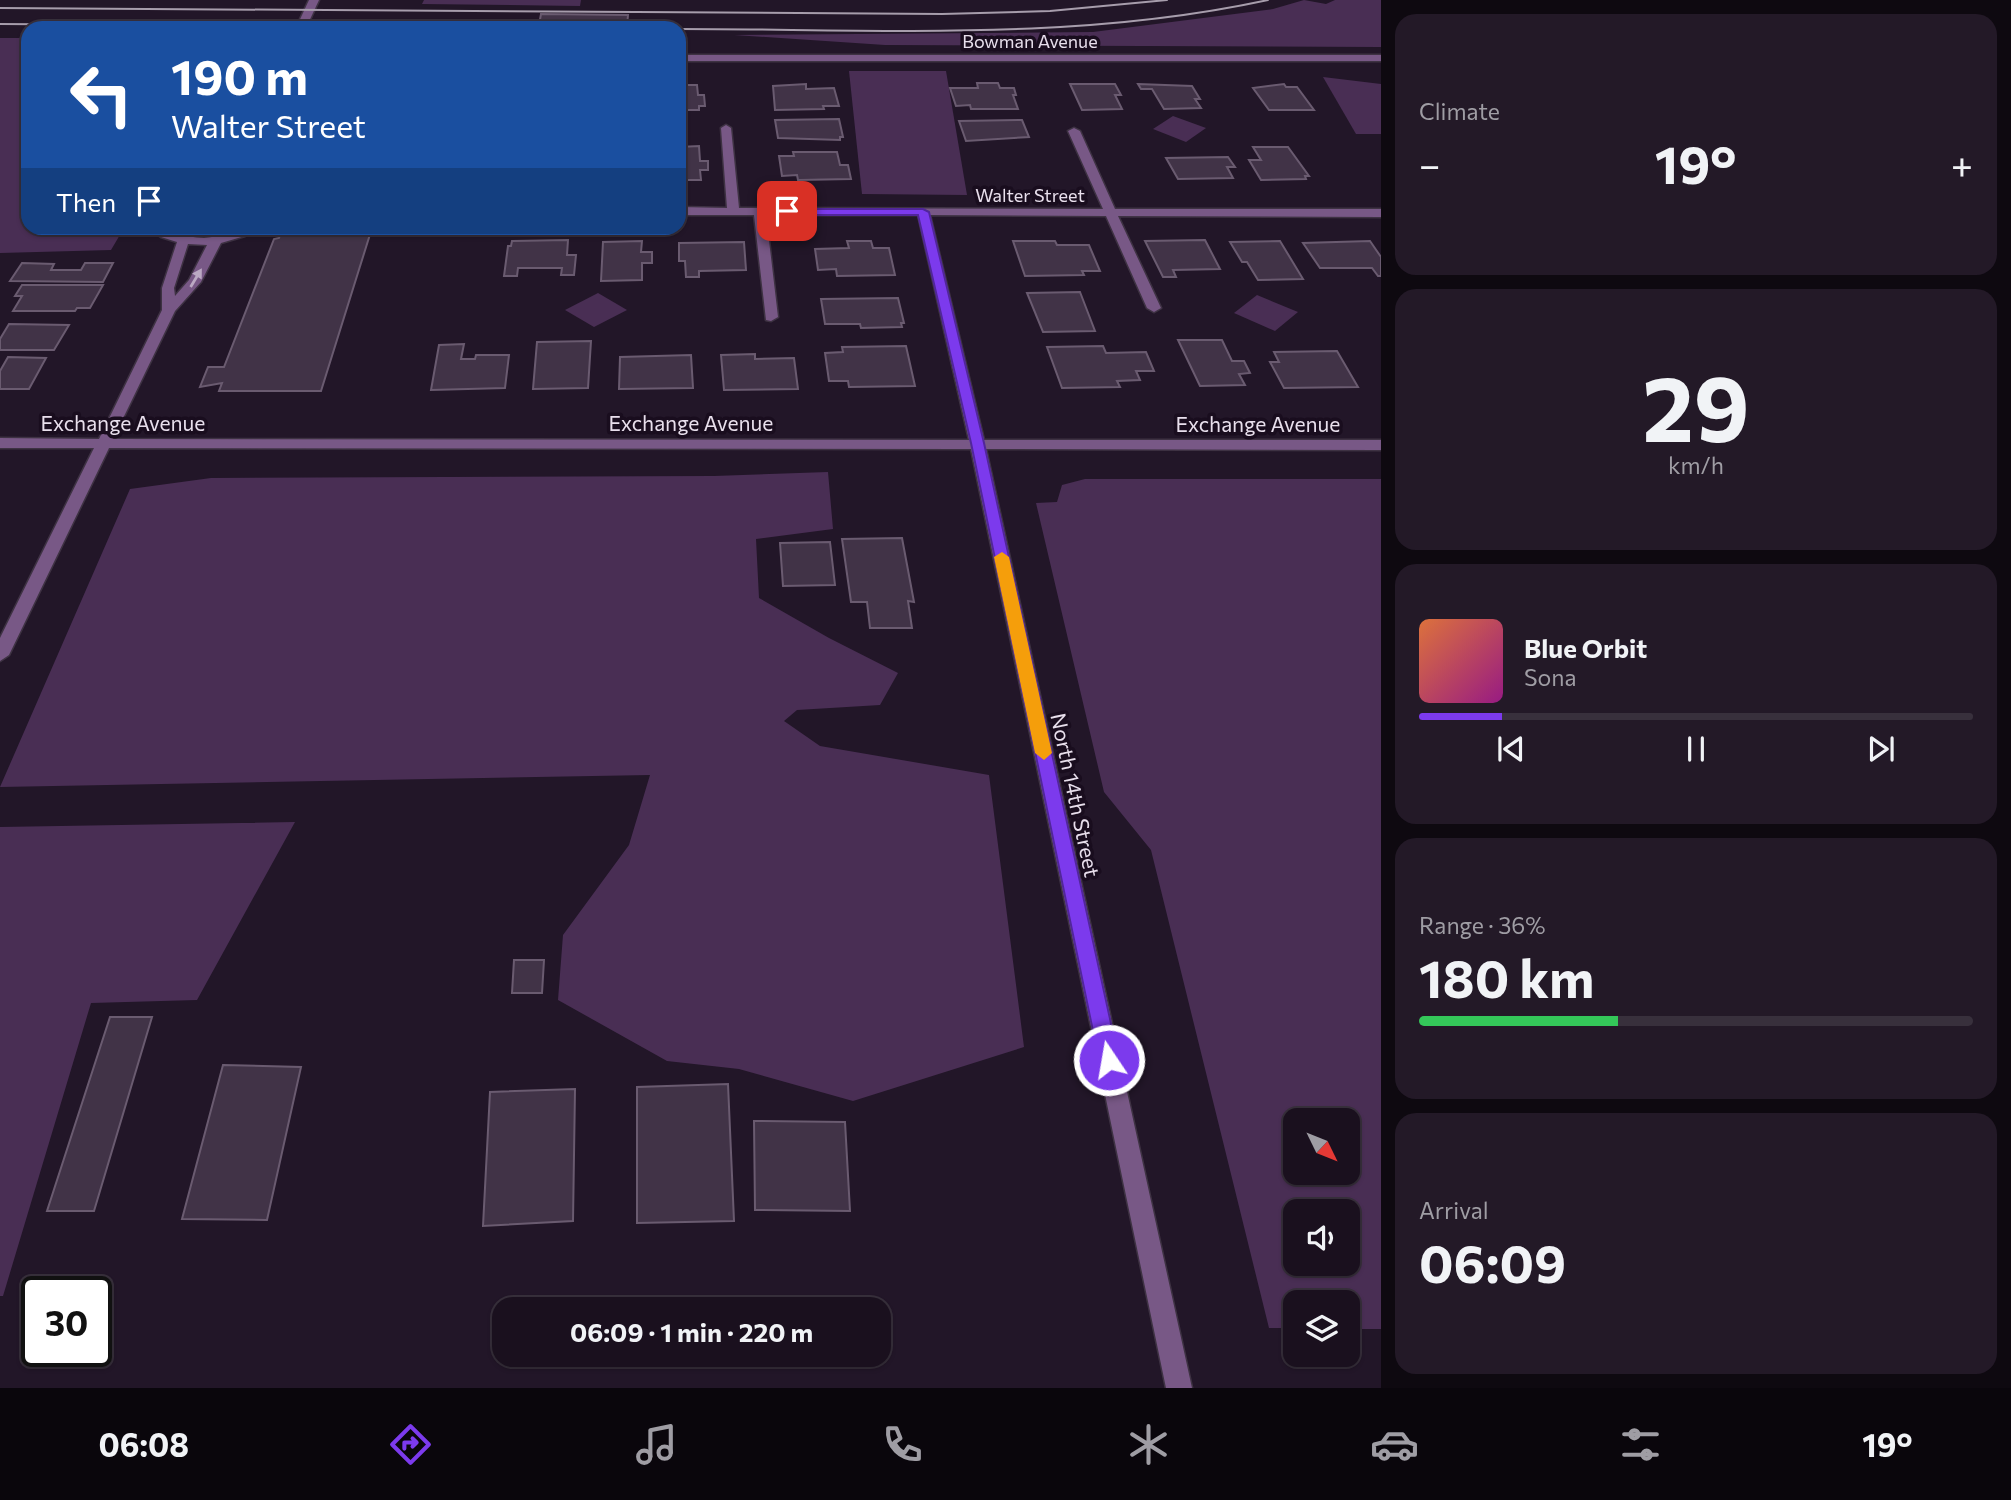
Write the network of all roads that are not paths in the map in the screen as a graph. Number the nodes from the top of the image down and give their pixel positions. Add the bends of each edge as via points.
1 (314, 0) edge
2 (304, 21) edge
3 (686, 58) edge
4 (1381, 58) edge
5 (726, 128) dead end
6 (1074, 131) dead end
7 (686, 211) edge
8 (733, 211) junction
9 (760, 211) junction
10 (923, 212) junction
11 (1110, 212) junction
12 (1381, 213) edge
13 (170, 235) edge
14 (231, 235) edge
15 (216, 240) junction
16 (183, 241) junction
17 (1154, 309) dead end
18 (169, 310) junction
19 (771, 317) dead end
20 (0, 443) edge
21 (103, 443) junction
22 (978, 443) junction
23 (1381, 445) edge
24 (0, 655) edge
25 (1179, 1388) edge

1 - 2 street
3 - 4 street, Bowman Avenue
5 - 8 street
6 - 11 street
7 - 8 street, Walter Street
8 - 9 street, Walter Street
9 - 10 street, Walter Street
9 - 19 street
10 - 11 street, Walter Street
10 - 22 street, North 14th Street
11 - 12 street, Walter Street
11 - 17 street
13 - 16 street
14 - 15 street
15 - 16 street
18 -> 15 street via 195,282
16 - 18 street via 168,288
18 - 21 street
20 - 21 street, Exchange Avenue
21 - 22 street, Exchange Avenue
21 - 24 street
22 - 23 street, Exchange Avenue
22 - 25 street, North 14th Street

